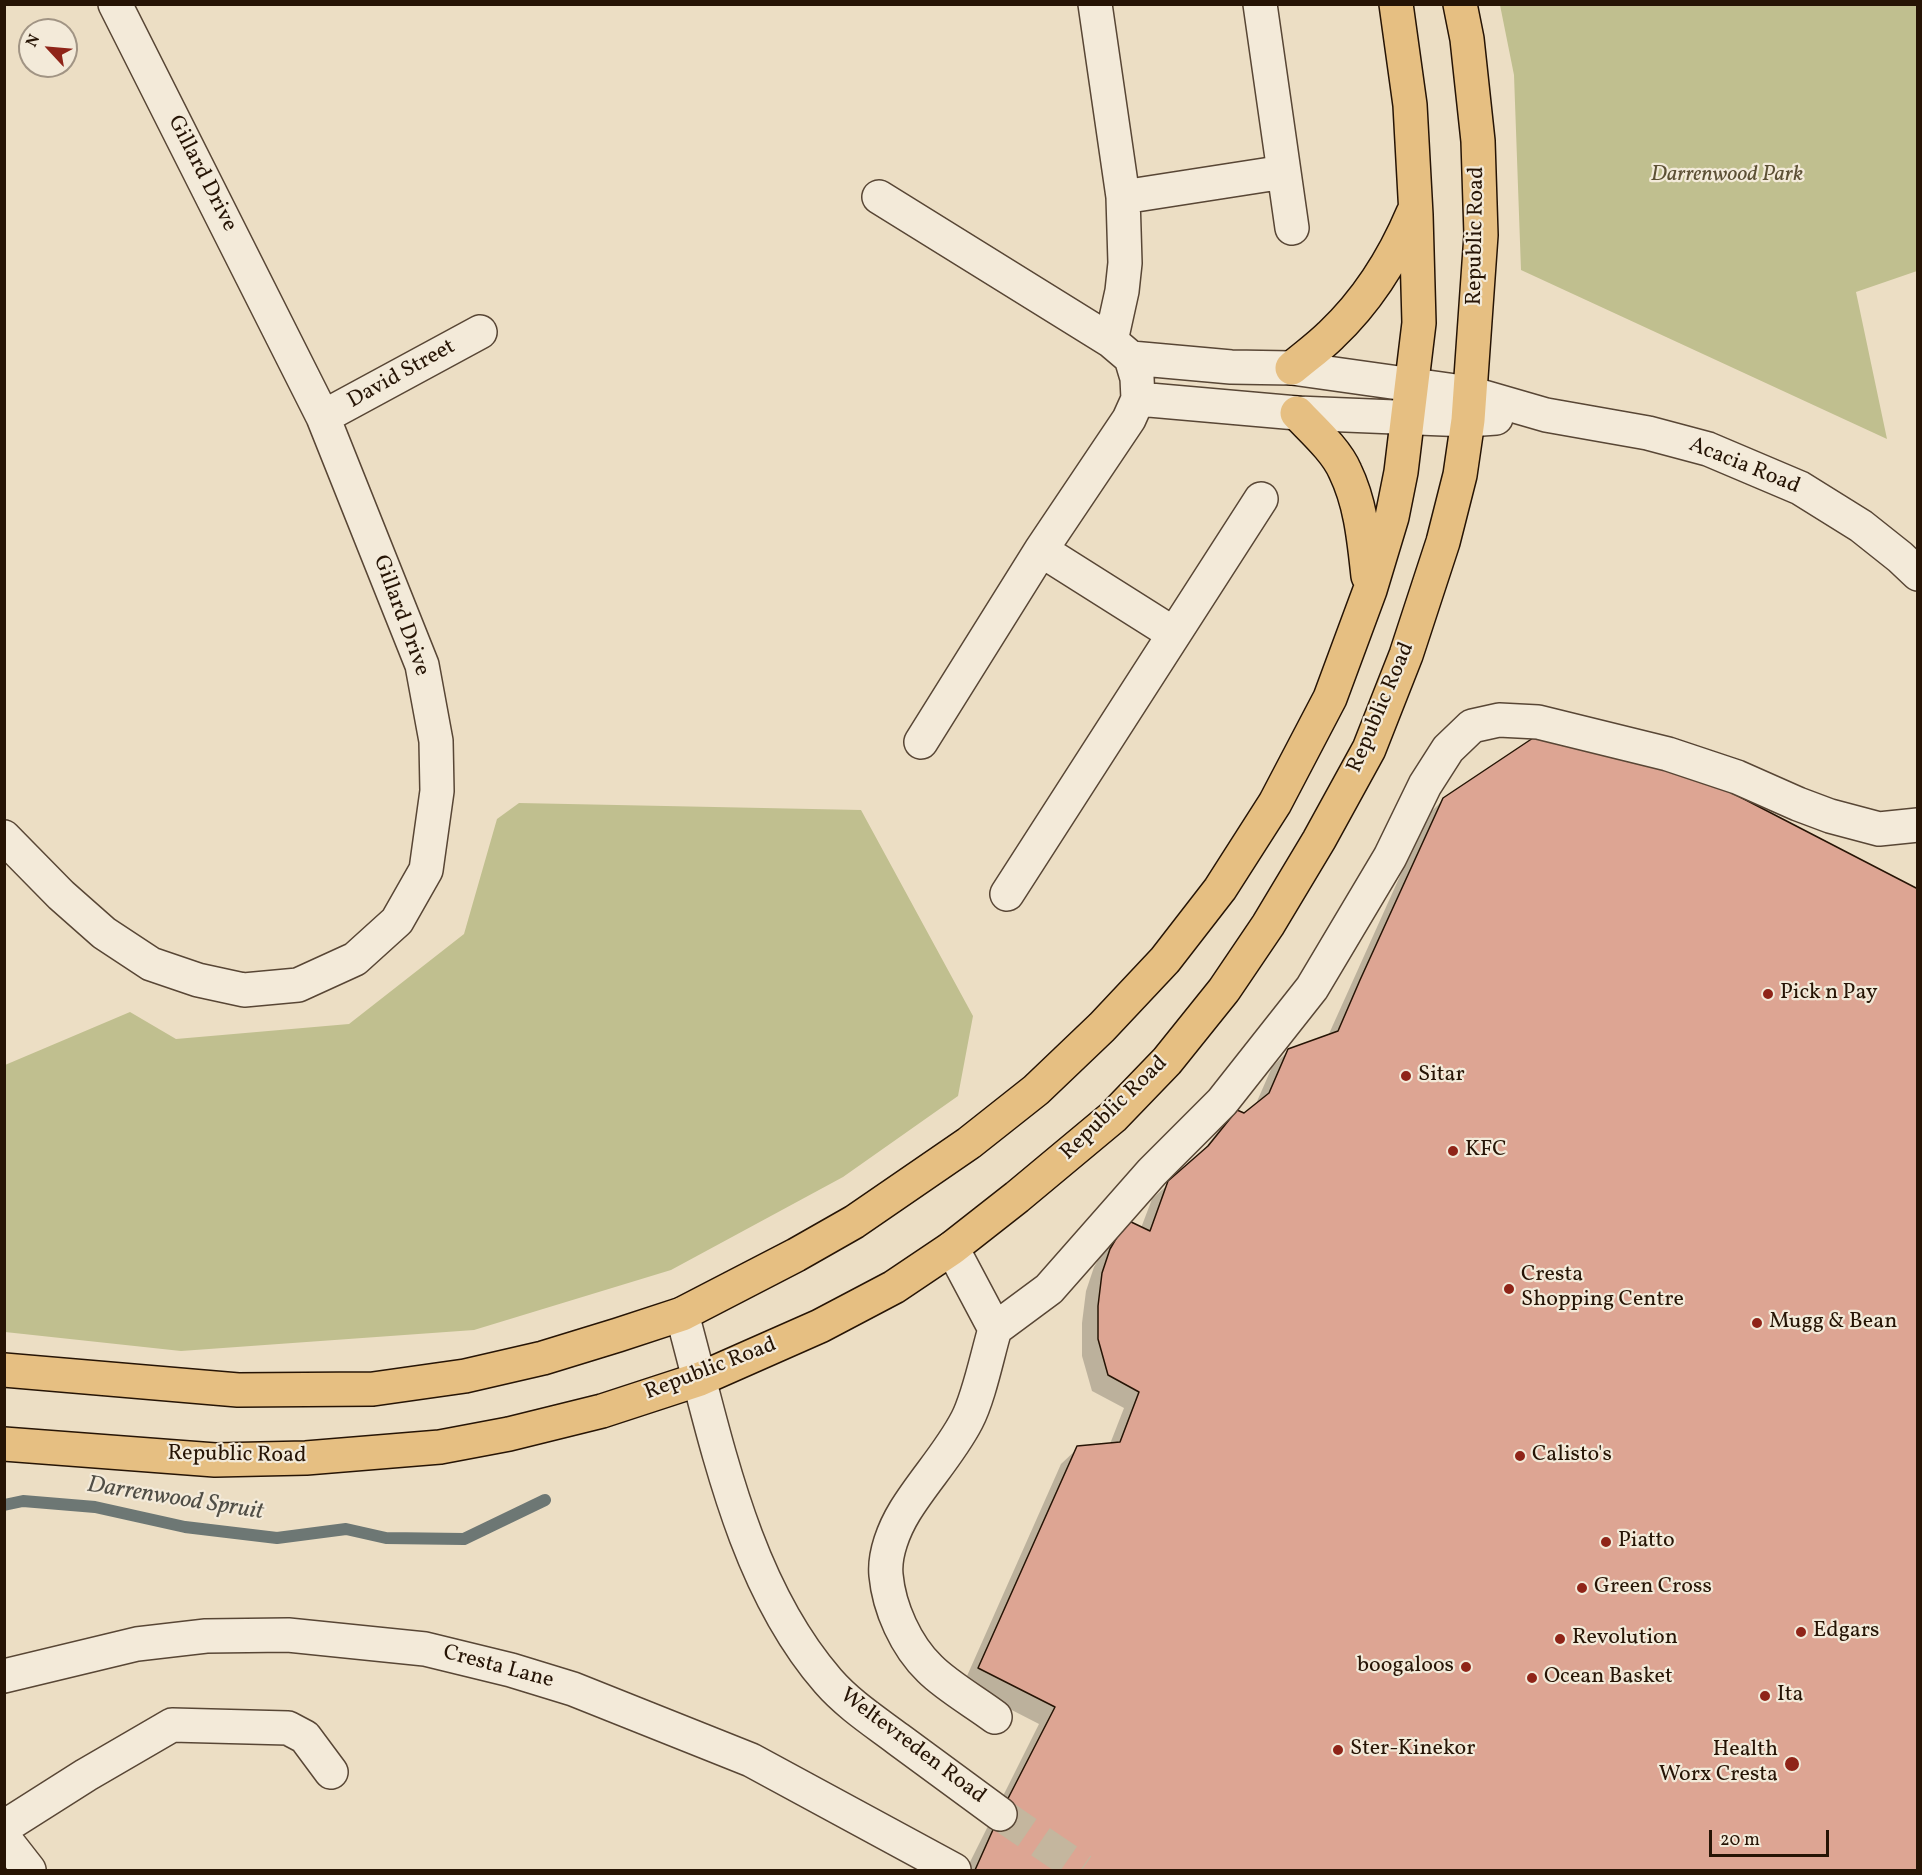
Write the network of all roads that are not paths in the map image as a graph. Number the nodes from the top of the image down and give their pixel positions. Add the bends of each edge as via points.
1 (115, 4) edge
2 (1095, 4) edge
3 (1260, 4) edge
4 (1396, 4) edge
5 (1460, 4) edge
6 (1284, 172) junction
7 (879, 196) dead end
8 (1123, 197) junction
9 (1415, 207) junction
10 (1293, 228) dead end
11 (480, 332) dead end
12 (1121, 350) junction
13 (1293, 368) junction
14 (1412, 384) junction
15 (1138, 399) junction
16 (1469, 406) junction
17 (1297, 413) junction
18 (1408, 416) junction
19 (323, 417) junction
20 (1261, 500) dead end
21 (1041, 550) junction
22 (1917, 574) edge
23 (1370, 590) junction
24 (1174, 634) junction
25 (921, 742) dead end
26 (1917, 825) edge
27 (4, 837) edge
28 (1007, 894) dead end
29 (952, 1248) junction
30 (682, 1314) junction
31 (995, 1329) junction
32 (4, 1370) edge
33 (700, 1379) junction
34 (4, 1444) edge
35 (4, 1676) edge
36 (995, 1718) dead end
37 (332, 1772) dead end
38 (1000, 1814) tunnel mouth
39 (4, 1827) edge
40 (4, 1838) edge
41 (28, 1870) edge
42 (954, 1870) edge

1 - 19 street, Gillard Drive
2 - 8 street
3 - 6 street
4 - 9 main road via 1410,105
5 - 16 main road, Republic Road via 1478,141 1481,235
6 - 8 street
6 - 10 street
7 - 12 street
8 - 12 street
9 - 13 main road via 1399,245 1371,288 1332,334
9 - 14 main road via 1419,323
11 - 19 street, David Street
12 - 13 street, Acacia Road via 1232,367
12 - 15 street via 1137,378
13 - 14 street, Acacia Road
13 - 17 street
14 - 16 street, Acacia Road
14 - 18 main road
15 - 17 street, Acacia Road
15 - 21 street via 1129,419
16 - 18 street, Acacia Road
16 - 22 street, Acacia Road via 1648,433 1708,449 1800,488 1861,526
16 - 29 main road, Republic Road via 1460,475 1406,655 1369,749 1268,925 1224,990 1174,1052 1113,1117
17 - 18 street, Acacia Road
17 - 23 main road via 1345,469 1361,518
18 - 23 main road via 1392,516
19 - 27 street, Gillard Drive via 422,665 436,741 437,791 426,870 397,921 355,959 298,985 244,990 198,981 151,964 104,933
20 - 24 street
21 - 24 street
21 - 25 street
23 - 30 main road via 1329,698 1275,803 1220,889 1165,960 1102,1028 1036,1090 969,1143 864,1215
24 - 28 street
26 - 31 street via 1879,829 1830,816 1737,777 1668,754 1538,722 1499,720 1472,726 1448,749 1425,785 1390,857 1312,988 1229,1093 1152,1172 1049,1289
29 - 31 street
29 - 33 main road, Republic Road via 894,1287 820,1326
30 - 32 main road via 543,1358 465,1376 373,1389 238,1390
30 - 33 street, Weltevreden Road
31 - 36 street via 968,1418 904,1513 886,1559 893,1607 907,1640 930,1669
33 - 34 main road, Republic Road via 602,1411 440,1447 306,1458 215,1460
33 - 38 street, Weltevreden Road via 755,1559 791,1632 829,1682 855,1707
35 - 42 street, Cresta Lane via 137,1644 206,1636 288,1635 425,1649 573,1689 751,1760
37 - 39 street via 304,1737 288,1728 172,1725
40 - 41 street

